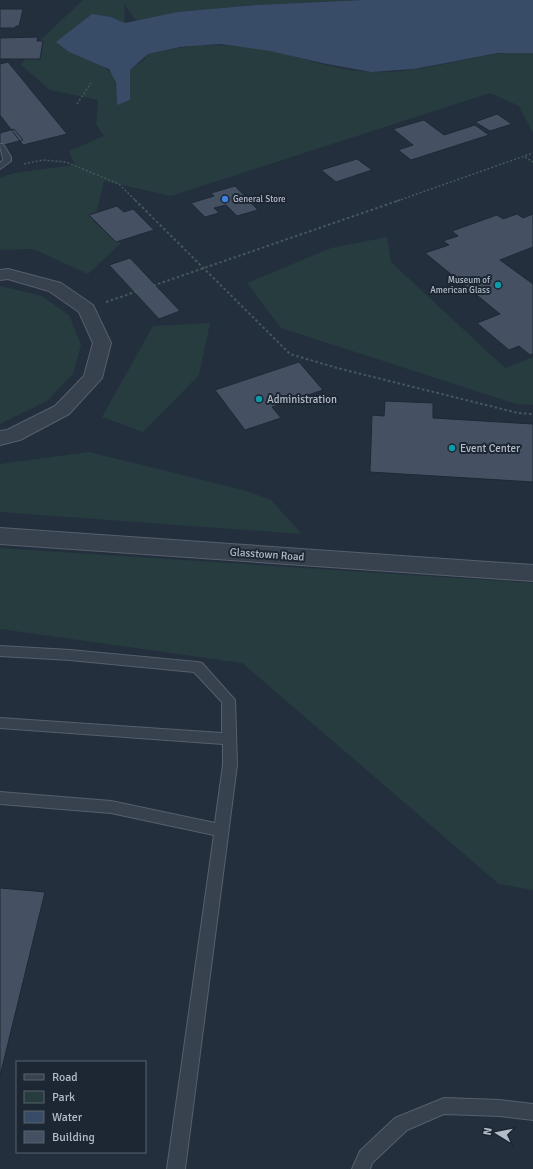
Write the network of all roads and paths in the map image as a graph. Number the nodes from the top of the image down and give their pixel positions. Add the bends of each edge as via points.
1 (91, 83) dead end
2 (77, 104) dead end
3 (0, 146) edge
4 (533, 153) edge
5 (525, 156) junction
6 (533, 162) edge
7 (3, 165) edge
8 (204, 268) junction
9 (0, 274) edge
10 (87, 309) junction
11 (533, 414) edge
12 (0, 438) edge
13 (0, 536) edge
14 (533, 573) edge
15 (0, 651) edge
16 (0, 723) edge
17 (229, 739) junction
18 (0, 798) edge
19 (221, 830) junction
20 (533, 1112) edge
21 (176, 1169) edge
22 (361, 1169) edge

1 - 2 path
3 - 7 lane via 6,156
4 - 5 path
5 - 6 path
5 - 8 path
7 - 8 path via 17,166 43,160 66,162 118,184
8 - 10 path
8 - 11 path via 290,354 518,413
9 - 10 street via 56,287
10 - 12 street via 102,343 93,378 62,410 13,435
13 - 14 street, Glasstown Road
15 - 17 lane via 70,654 197,667 228,700
16 - 17 lane
17 - 19 lane via 230,765
18 - 19 lane via 111,808
19 - 21 lane
20 - 22 lane via 444,1106 401,1124 366,1157

